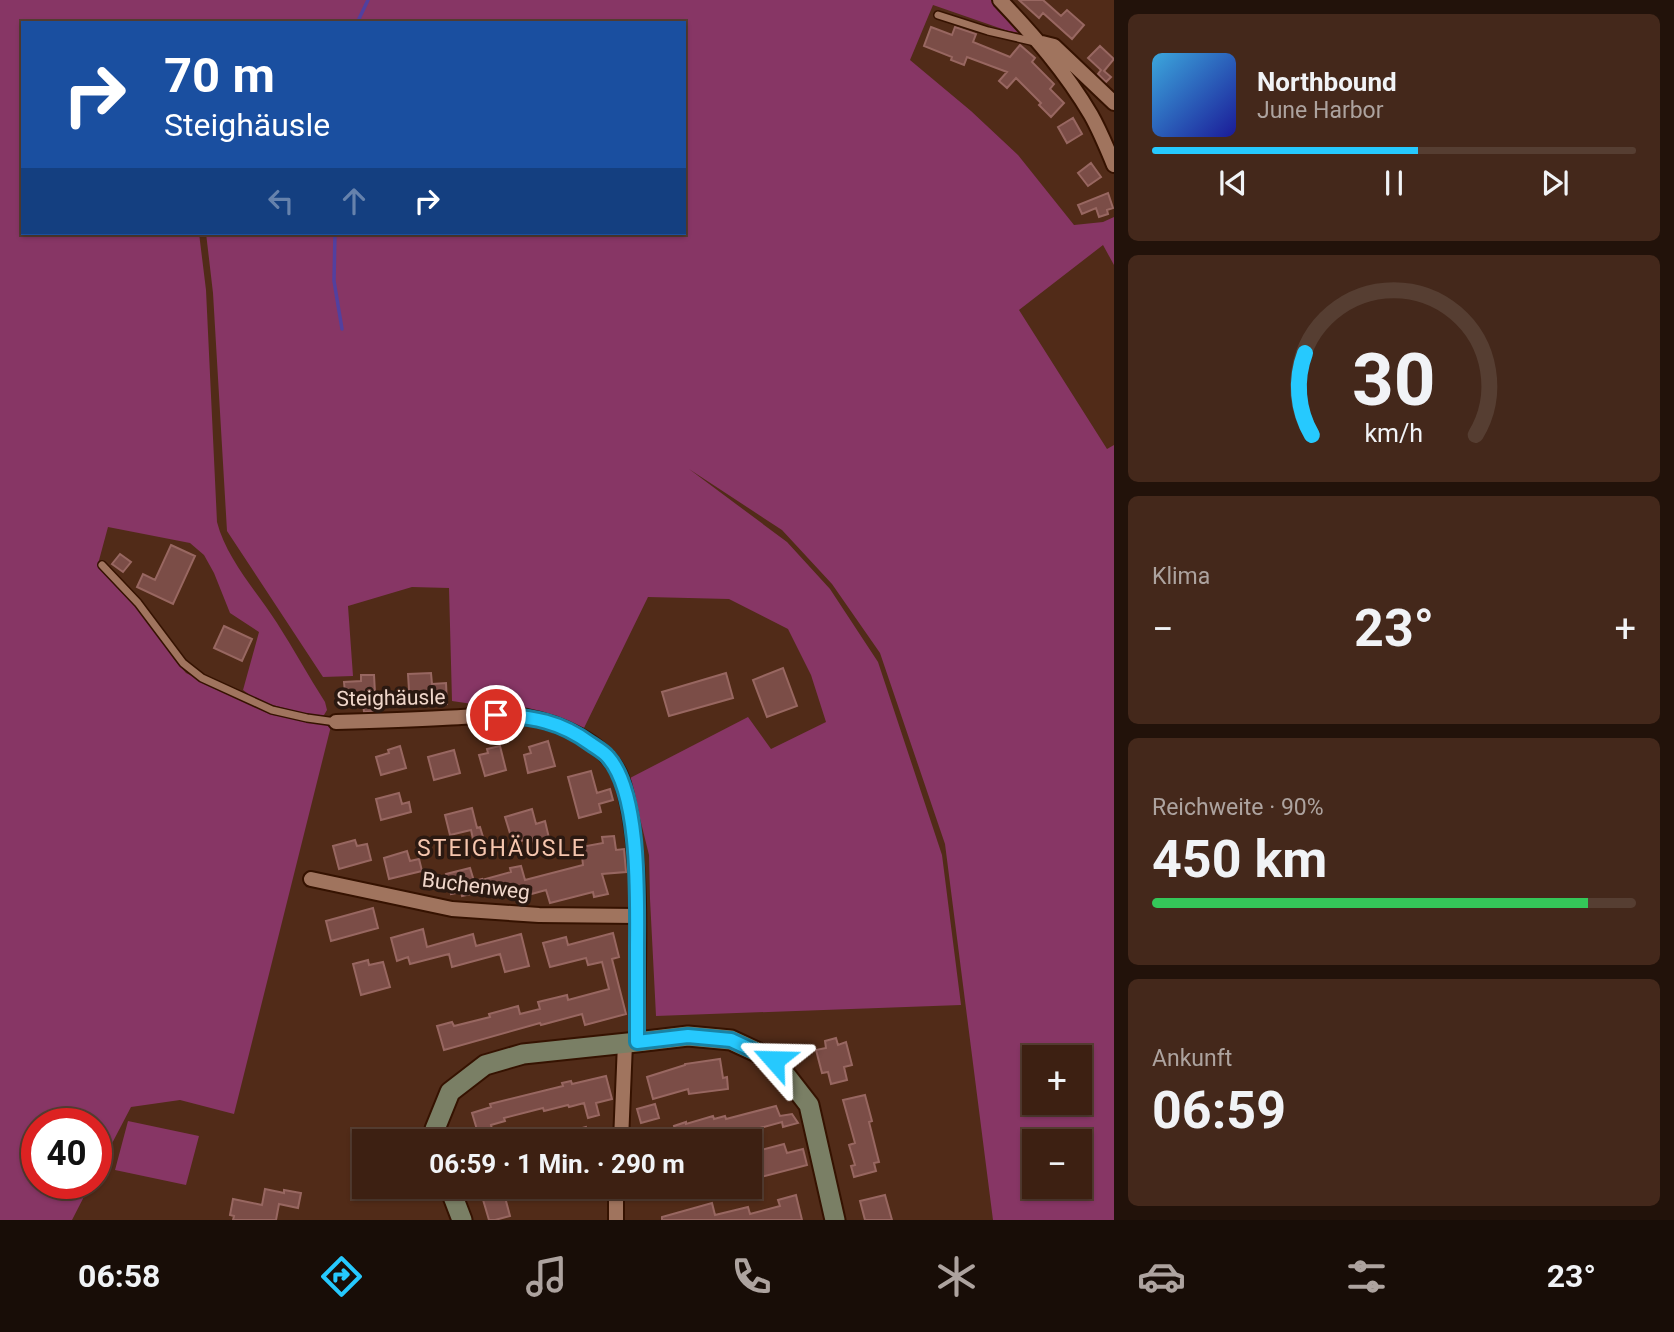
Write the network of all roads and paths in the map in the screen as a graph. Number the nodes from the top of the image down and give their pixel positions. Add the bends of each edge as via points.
1 (1000, 0) edge
2 (938, 15) dead end
3 (1041, 43) junction
4 (1114, 103) edge
5 (1114, 165) edge
6 (102, 565) dead end
7 (336, 722) joint
8 (311, 879) dead end
9 (637, 916) junction
10 (631, 1042) junction
11 (435, 1129) edge
12 (622, 1129) edge
13 (454, 1199) edge
14 (616, 1199) edge
15 (461, 1220) edge
16 (616, 1220) edge
17 (835, 1220) edge

1 - 3 street
2 - 3 lane
3 - 4 street via 1054,46
3 - 5 street via 1093,118
6 - 7 lane, Steighäusle via 138,603 183,663 201,678 272,710
7 - 9 street, Steighäusle via 496,715 543,720 575,732 608,756 620,774 636,847
8 - 9 street, Buchenweg via 452,909
9 - 10 street, Steighäusle
10 - 11 street via 523,1054 485,1066 450,1092
10 - 12 street, Steighäusle
10 - 17 street via 688,1036 731,1040 774,1060 809,1105
13 - 15 street
14 - 16 street

